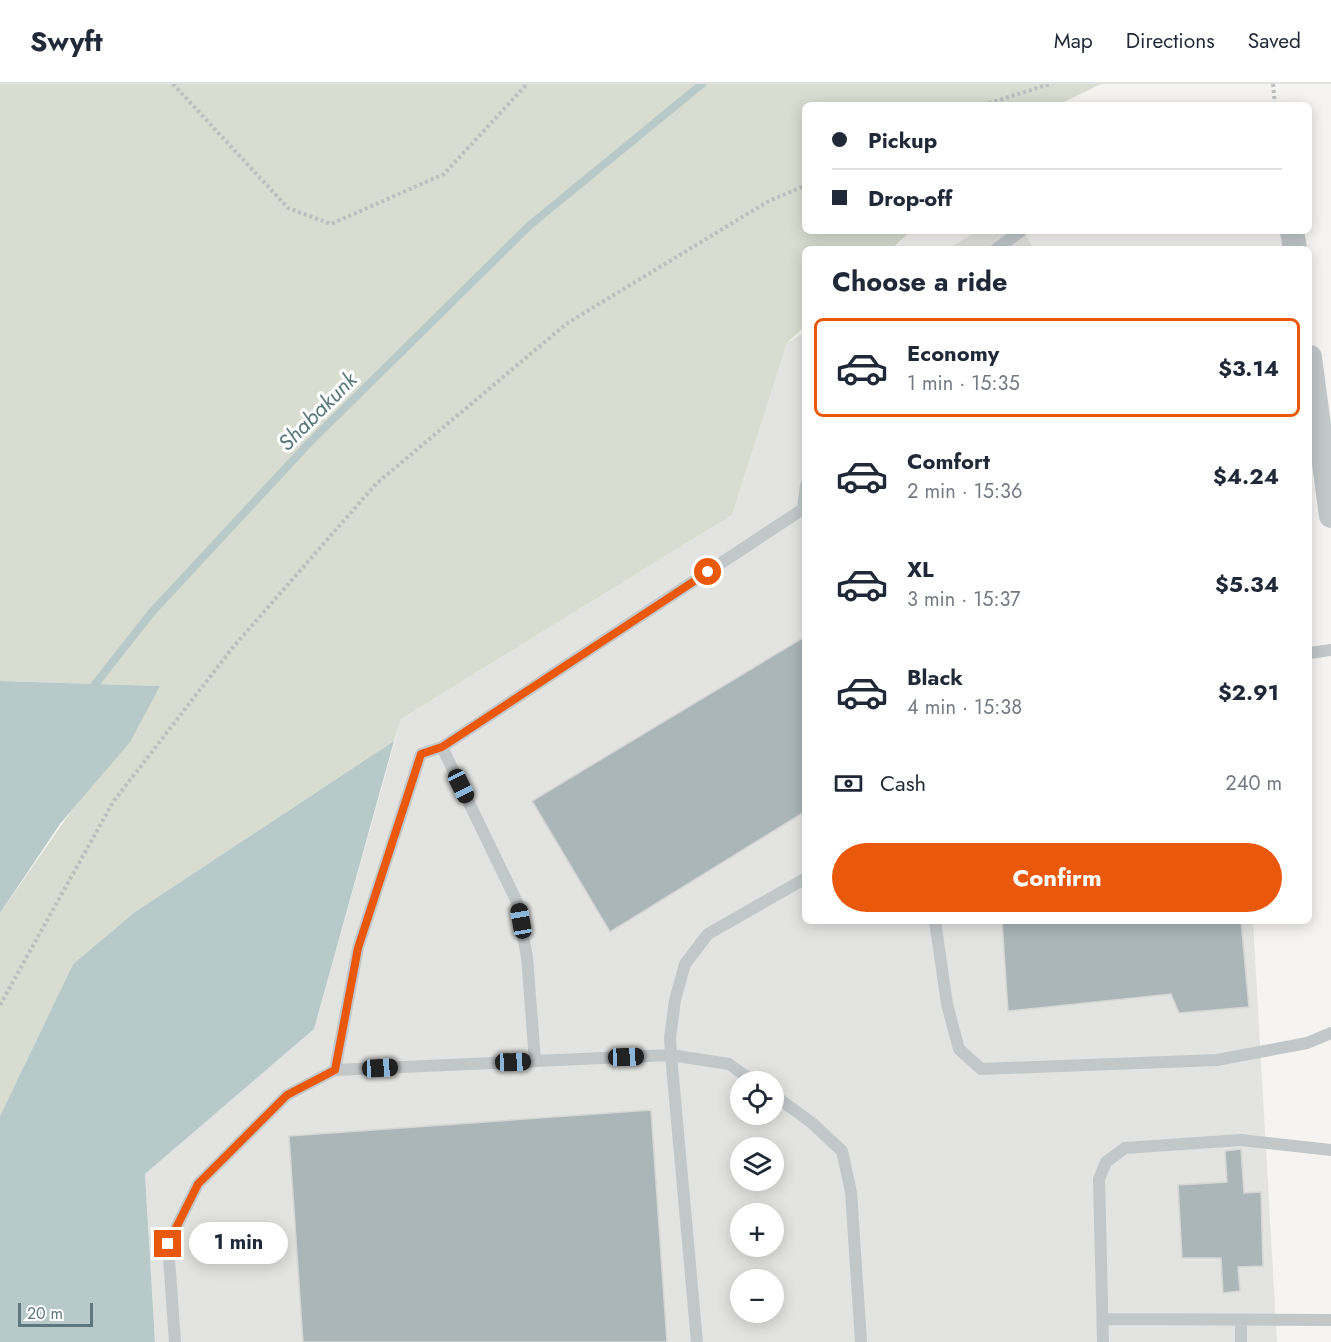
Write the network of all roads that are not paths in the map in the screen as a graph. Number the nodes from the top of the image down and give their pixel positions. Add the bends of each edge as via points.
1 (1017, 234) edge
2 (1000, 246) edge
3 (1312, 369) edge
4 (1327, 462) edge
5 (802, 510) edge
6 (1331, 516) edge
7 (1331, 650) edge
8 (1312, 653) edge
9 (442, 747) junction
10 (802, 880) edge
11 (935, 924) edge
12 (1331, 1033) edge
13 (671, 1056) junction
14 (535, 1061) junction
15 (335, 1070) junction
16 (739, 1071) edge
17 (784, 1102) edge
18 (1331, 1150) edge
19 (1103, 1319) junction
20 (1241, 1320) junction
21 (1331, 1320) edge
22 (175, 1342) edge
23 (697, 1342) edge
24 (861, 1342) edge
25 (1103, 1342) edge
26 (1241, 1342) edge

1 - 2 lane
3 - 4 street
4 - 6 street
5 - 9 lane
7 - 8 lane
9 - 14 lane via 518,902 527,957
9 - 15 lane via 421,754 358,948
10 - 13 lane via 708,934 685,964 675,1000
11 - 12 lane via 947,1004 959,1049 981,1069 1217,1060 1307,1043
13 - 14 lane
13 - 16 lane via 729,1064
13 - 23 lane
14 - 15 lane
15 - 22 lane via 287,1095 198,1184 168,1244
17 - 24 lane via 842,1150 851,1192
18 - 19 lane via 1241,1140 1159,1144 1125,1148 1106,1162 1099,1179
19 - 20 lane
19 - 25 lane
20 - 21 lane
20 - 26 lane

